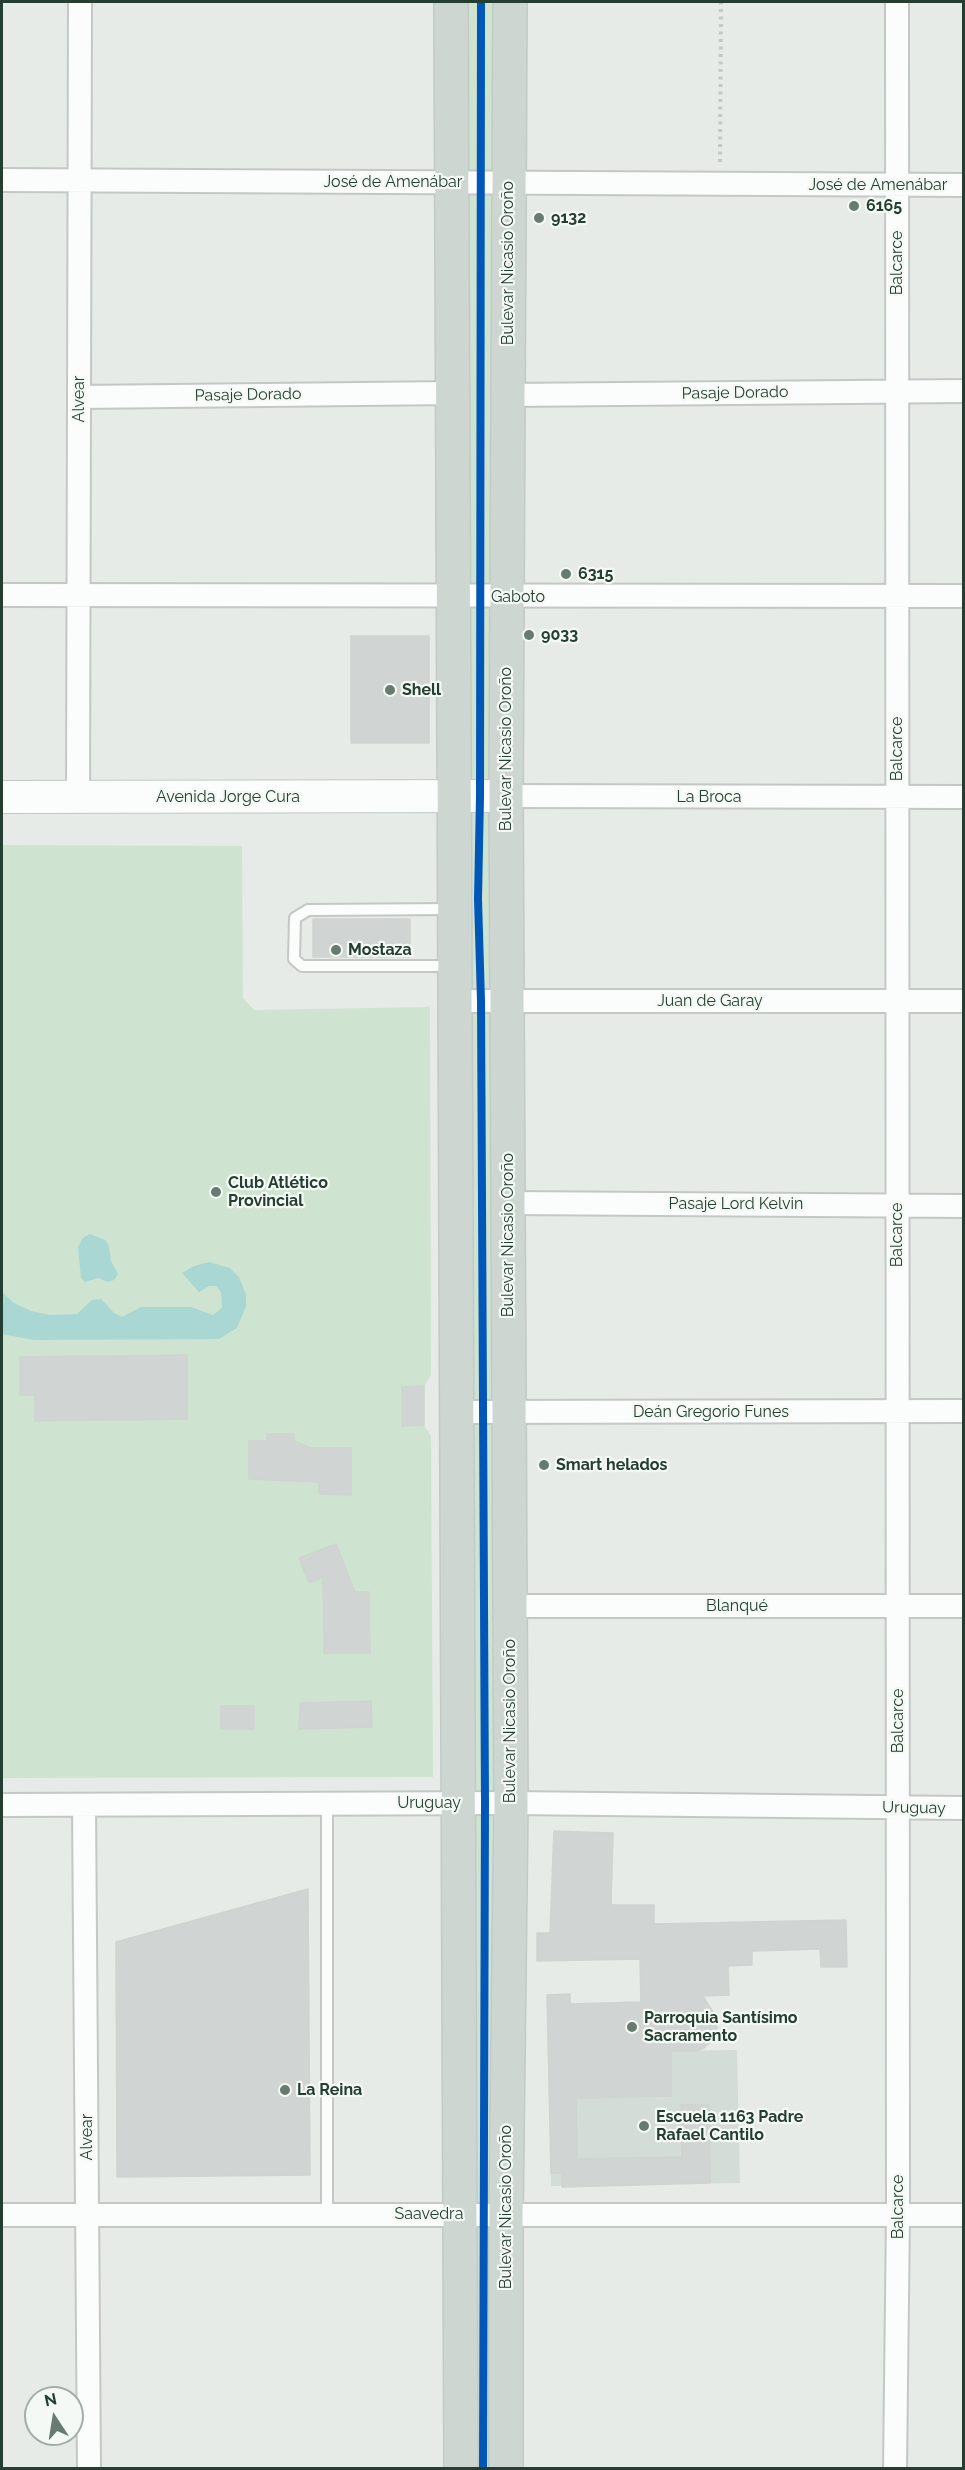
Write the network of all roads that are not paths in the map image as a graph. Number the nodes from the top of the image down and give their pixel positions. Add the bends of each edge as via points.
1 (80, 2) edge
2 (451, 2) edge
3 (510, 2) edge
4 (897, 2) edge
5 (2, 180) edge
6 (80, 180) junction
7 (452, 182) junction
8 (508, 183) junction
9 (897, 185) junction
10 (963, 185) edge
11 (897, 391) junction
12 (963, 391) edge
13 (453, 393) junction
14 (507, 395) junction
15 (79, 397) junction
16 (2, 595) edge
17 (79, 596) junction
18 (963, 596) edge
19 (454, 597) junction
20 (507, 597) junction
21 (897, 597) junction
22 (506, 796) junction
23 (2, 797) edge
24 (78, 797) junction
25 (455, 797) junction
26 (897, 797) junction
27 (963, 797) edge
28 (456, 909) junction
29 (456, 966) junction
30 (456, 1001) junction
31 (507, 1001) junction
32 (897, 1001) junction
33 (963, 1002) edge
34 (508, 1203) junction
35 (897, 1205) junction
36 (963, 1206) edge
37 (963, 1411) edge
38 (458, 1412) junction
39 (509, 1412) junction
40 (897, 1412) junction
41 (510, 1606) junction
42 (897, 1606) junction
43 (963, 1606) edge
44 (327, 1803) junction
45 (459, 1803) junction
46 (511, 1803) junction
47 (2, 1805) edge
48 (84, 1805) junction
49 (898, 1808) junction
50 (963, 1808) edge
51 (327, 2214) junction
52 (461, 2214) junction
53 (506, 2214) junction
54 (2, 2215) edge
55 (87, 2215) junction
56 (898, 2215) junction
57 (963, 2215) edge
58 (89, 2469) edge
59 (461, 2469) edge
60 (506, 2469) edge
61 (895, 2469) edge

1 - 6 street, Alvear
2 - 7 main road
3 - 8 main road, Bulevar Nicasio Oroño
4 - 9 street, Balcarce
5 - 6 street, José de Amenábar
6 - 7 street, José de Amenábar
6 - 15 street, Alvear
7 - 8 street, José de Amenábar
7 - 13 main road
8 - 9 street, José de Amenábar
8 - 14 main road, Bulevar Nicasio Oroño
9 - 10 street, José de Amenábar
9 - 11 street, Balcarce
11 - 12 street, Pasaje Dorado
11 - 14 street, Pasaje Dorado
11 - 21 street, Balcarce
13 - 15 street, Pasaje Dorado
13 - 19 main road
14 - 20 main road, Bulevar Nicasio Oroño
15 - 17 street, Alvear
16 - 17 street, Gaboto
17 - 19 street, Gaboto
17 - 24 street, Alvear
18 - 21 street, Gaboto
19 - 20 street, Gaboto
19 - 25 main road
20 - 21 street, Gaboto
20 - 22 main road, Bulevar Nicasio Oroño
21 - 26 street, Balcarce
22 - 25 street, La Broca
22 - 26 street, La Broca
22 - 31 main road, Bulevar Nicasio Oroño
23 - 24 street, Avenida Jorge Cura
24 - 25 street, Avenida Jorge Cura
25 - 28 main road
26 - 27 street, La Broca
26 - 32 street, Balcarce
28 - 29 main road
28 - 29 lane via 309,910 295,918 294,958 302,966
29 - 30 main road
30 - 31 street, Juan de Garay
30 - 38 main road
31 - 32 street, Juan de Garay
31 - 34 main road, Bulevar Nicasio Oroño
32 - 33 street, Juan de Garay
32 - 35 street, Balcarce
34 - 35 street, Pasaje Lord Kelvin
34 - 39 main road, Bulevar Nicasio Oroño
35 - 36 street, Pasaje Lord Kelvin
35 - 40 street, Balcarce
37 - 40 street, Deán Gregorio Funes
38 - 39 street, Deán Gregorio Funes
38 - 45 main road
39 - 40 street, Deán Gregorio Funes
39 - 41 main road, Bulevar Nicasio Oroño
40 - 42 street, Balcarce
41 - 42 street, Blanqué
41 - 46 main road, Bulevar Nicasio Oroño
42 - 43 street, Blanqué
42 - 49 street, Balcarce
44 - 45 street, Uruguay
44 - 48 street, Uruguay
44 - 51 lane
45 - 46 street, Uruguay
45 - 52 main road
46 - 49 street, Uruguay
46 - 53 main road, Bulevar Nicasio Oroño
47 - 48 street, Uruguay
48 - 55 street, Alvear
49 - 50 street, Uruguay
49 - 56 street, Balcarce
51 - 52 street, Saavedra
51 - 55 street, Saavedra
52 - 53 street, Saavedra
52 - 59 main road
53 - 56 street, Saavedra
53 - 60 main road, Bulevar Nicasio Oroño
54 - 55 street, Saavedra
55 - 58 street, Alvear
56 - 57 street, Saavedra
56 - 61 street, Balcarce

